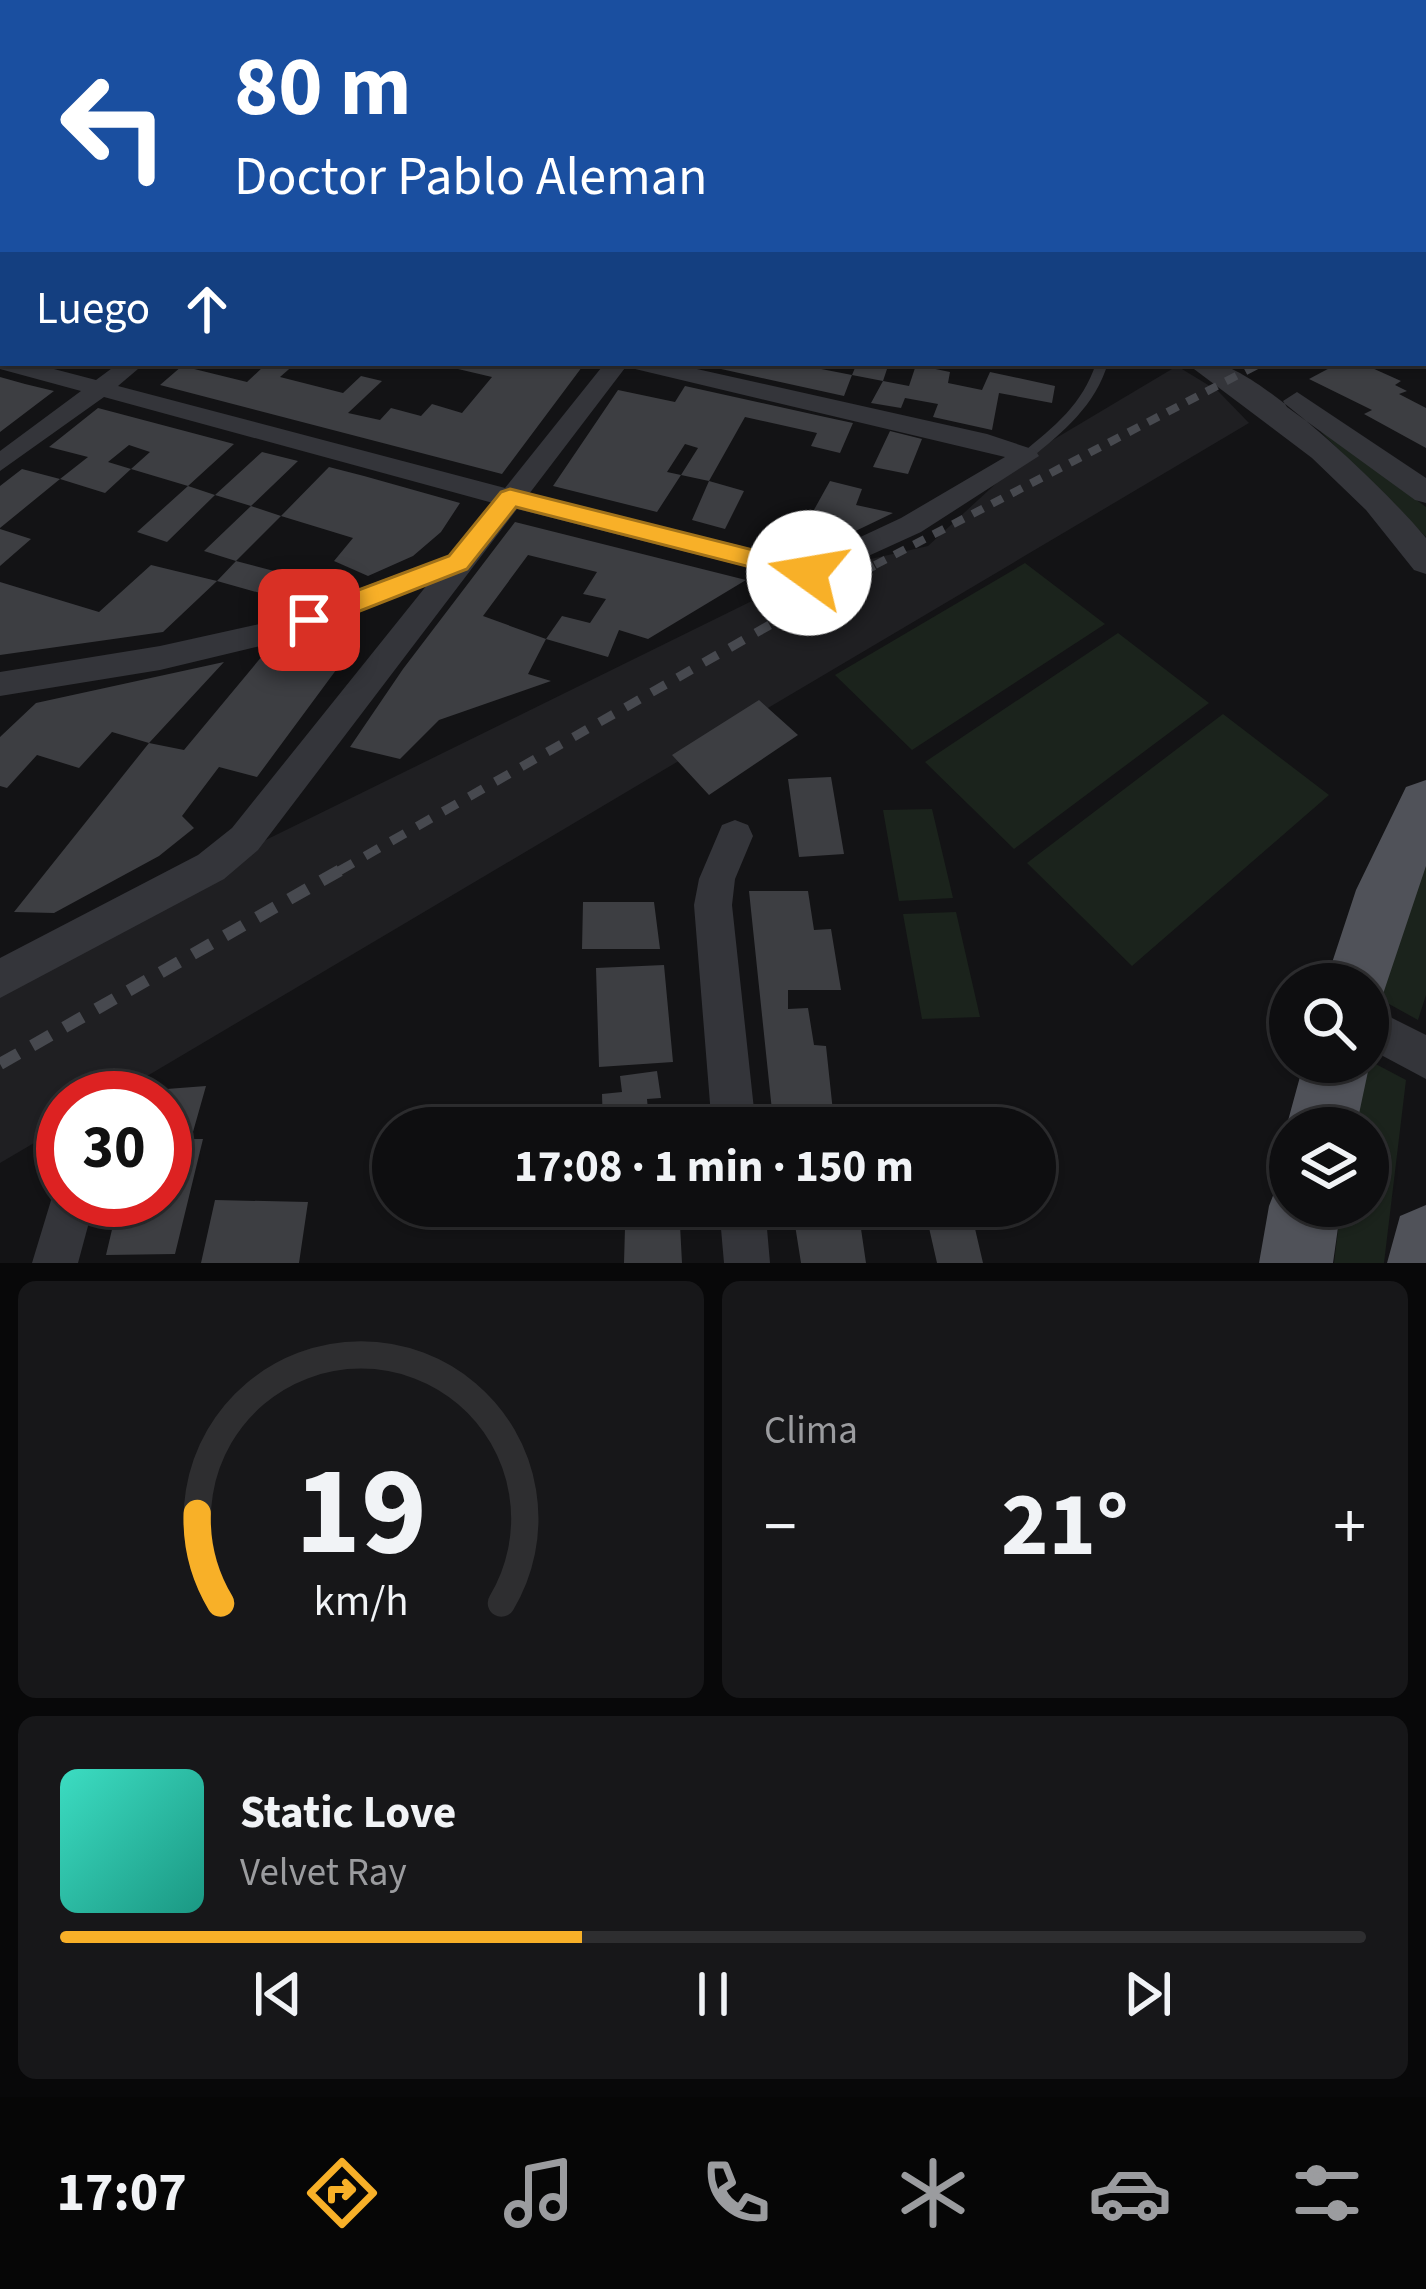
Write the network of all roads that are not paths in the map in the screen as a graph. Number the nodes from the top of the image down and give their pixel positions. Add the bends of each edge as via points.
1 (18, 366) edge
2 (130, 366) edge
3 (615, 366) edge
4 (652, 366) edge
5 (1101, 366) edge
6 (1204, 366) edge
7 (1233, 366) edge
8 (100, 388) junction
9 (1026, 456) junction
10 (0, 463) edge
11 (1426, 493) edge
12 (510, 497) junction
13 (458, 562) junction
14 (1426, 562) edge
15 (0, 684) edge
16 (1426, 804) edge
17 (735, 836) dead end
18 (1363, 963) edge
19 (0, 979) edge
20 (1389, 1038) edge
21 (1426, 1058) edge
22 (732, 1107) edge
23 (65, 1227) edge
24 (744, 1227) edge
25 (1302, 1227) edge
26 (1426, 1242) edge
27 (55, 1263) edge
28 (747, 1263) edge
29 (1296, 1263) edge
30 (1424, 1263) edge

1 - 8 street
2 - 8 street
3 - 12 street
4 - 9 street
5 - 9 lane via 1082,408
6 - 14 street via 1316,441
7 - 11 street via 1342,430
8 - 10 street
8 - 12 street
9 - 12 street via 911,525 809,573
12 - 13 street
13 - 15 street via 273,632
13 - 19 street via 260,824 211,867
16 - 18 main road
17 - 22 street via 713,905
20 - 21 street
23 - 27 street
24 - 28 street
25 - 29 main road
26 - 30 main road

